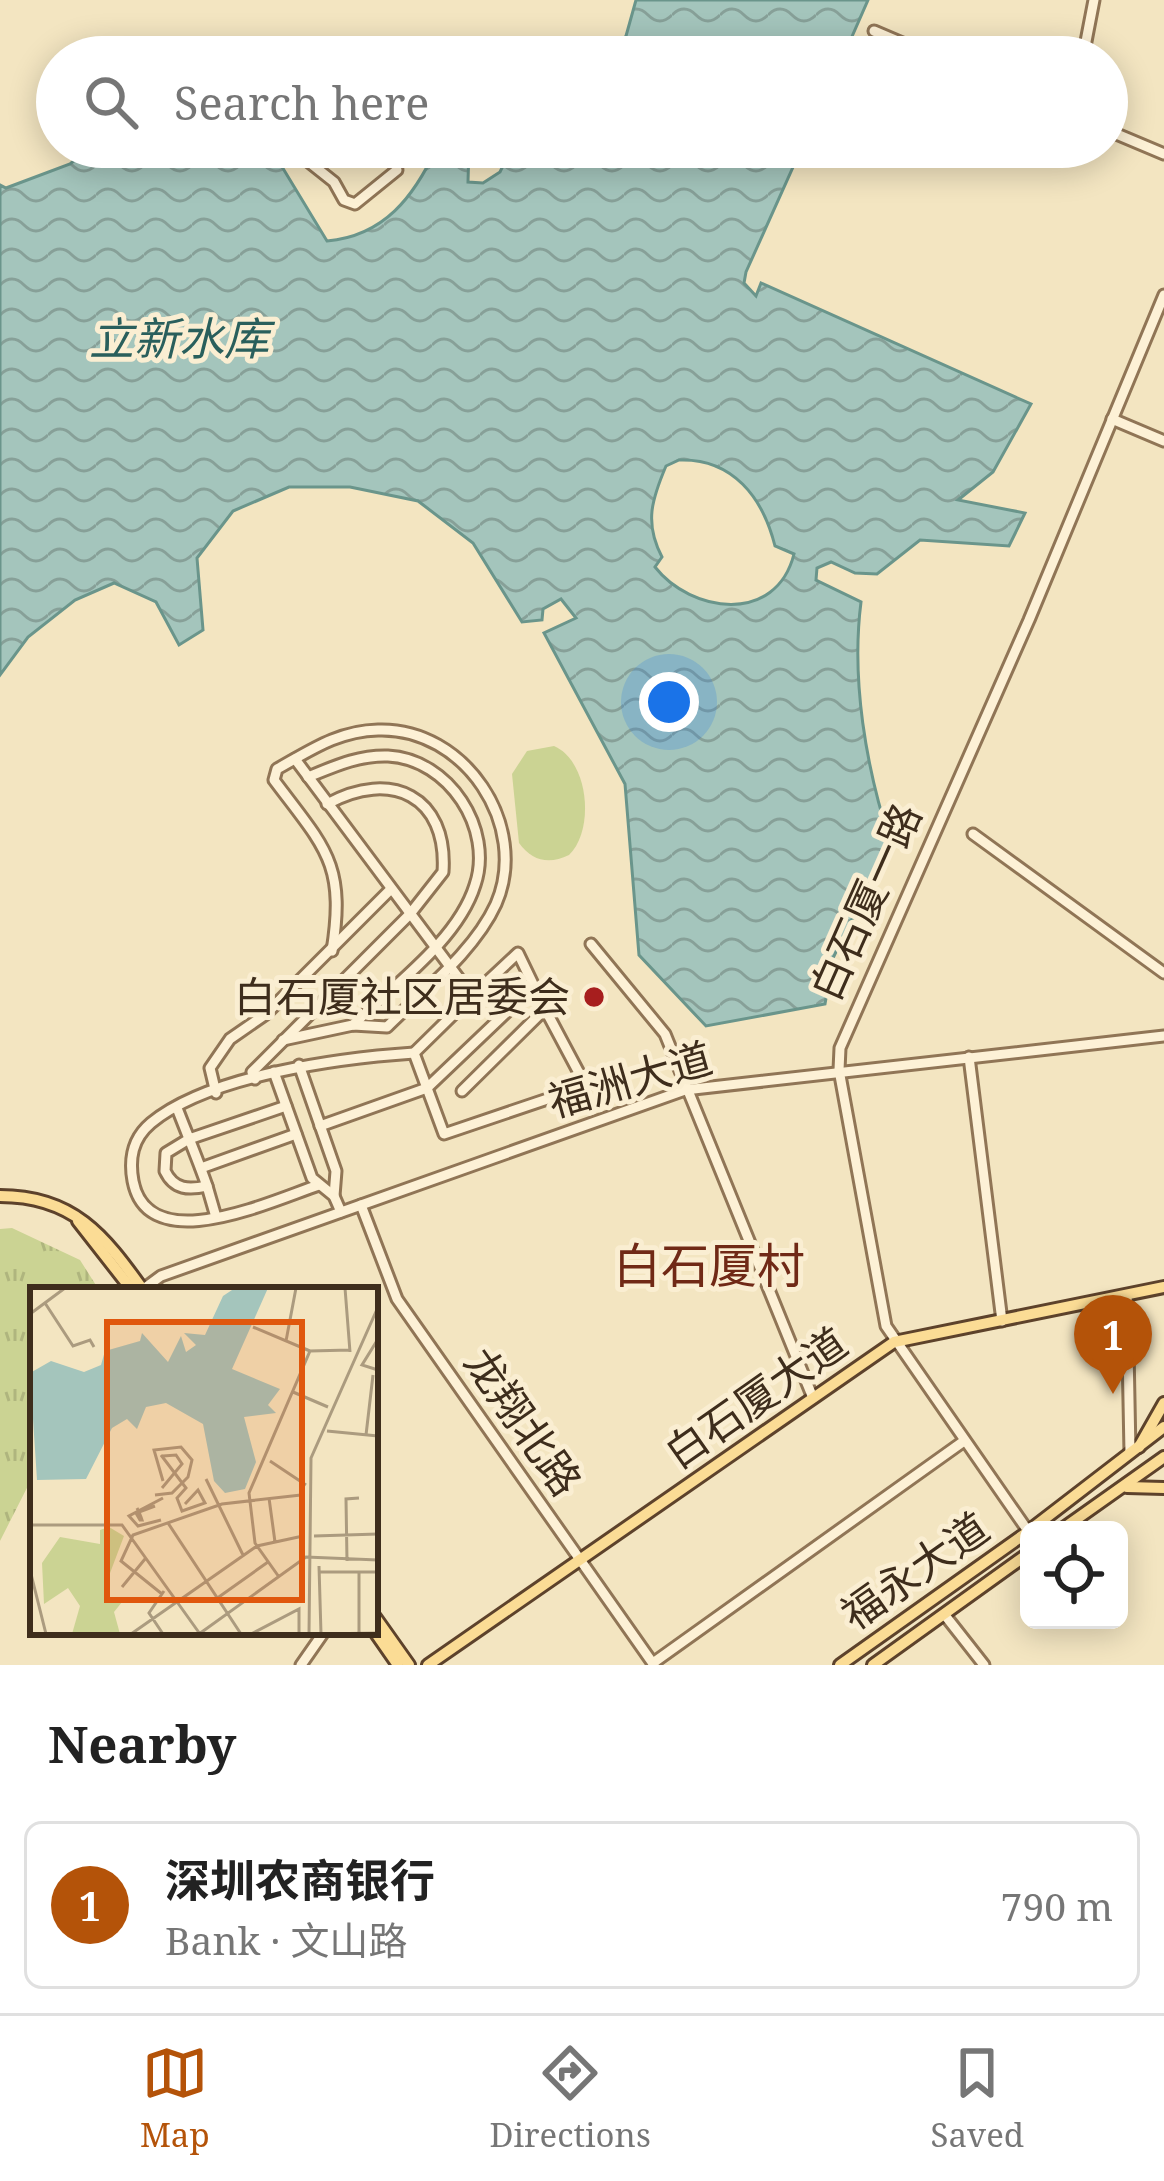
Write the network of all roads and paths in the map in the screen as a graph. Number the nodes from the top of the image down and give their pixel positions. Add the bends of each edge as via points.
1 (1094, 0) edge
2 (874, 31) dead end
3 (886, 36) edge
4 (1087, 36) edge
5 (1128, 139) edge
6 (1164, 154) edge
7 (316, 168) edge
8 (397, 170) dead end
9 (1164, 296) edge
10 (1112, 418) junction
11 (1164, 441) edge
12 (295, 759) junction
13 (308, 777) junction
14 (327, 804) junction
15 (973, 834) dead end
16 (391, 889) junction
17 (410, 914) junction
18 (591, 944) dead end
19 (434, 945) junction
20 (332, 952) junction
21 (449, 965) junction
22 (1164, 974) edge
23 (534, 986) junction
24 (472, 997) junction
25 (545, 1009) junction
26 (353, 1025) junction
27 (1163, 1037) edge
28 (284, 1040) junction
29 (414, 1053) junction
30 (969, 1057) junction
31 (298, 1065) junction
32 (839, 1070) junction
33 (274, 1072) junction
34 (255, 1079) junction
35 (427, 1088) junction
36 (686, 1090) junction
37 (462, 1091) dead end
38 (215, 1093) junction
39 (286, 1106) junction
40 (176, 1108) junction
41 (320, 1126) junction
42 (296, 1134) junction
43 (189, 1139) junction
44 (201, 1168) junction
45 (319, 1185) junction
46 (208, 1186) junction
47 (334, 1196) junction
48 (0, 1199) edge
49 (361, 1205) junction
50 (340, 1212) junction
51 (216, 1217) junction
52 (130, 1287) edge
53 (141, 1287) edge
54 (147, 1287) edge
55 (1164, 1287) edge
56 (1126, 1297) junction
57 (1002, 1321) junction
58 (894, 1342) junction
59 (813, 1398) junction
60 (1164, 1403) edge
61 (1164, 1427) edge
62 (964, 1441) junction
63 (1133, 1455) junction
64 (1164, 1457) edge
65 (1164, 1488) edge
66 (1118, 1490) junction
67 (1022, 1521) edge
68 (1043, 1521) edge
69 (1074, 1521) edge
70 (1020, 1537) edge
71 (1020, 1559) edge
72 (580, 1561) junction
73 (944, 1614) junction
74 (378, 1621) edge
75 (322, 1635) edge
76 (377, 1635) edge
77 (653, 1664) edge
78 (301, 1665) edge
79 (398, 1665) edge
80 (409, 1665) edge
81 (428, 1665) edge
82 (840, 1665) edge
83 (873, 1665) edge
84 (984, 1665) edge

1 - 4 street
2 - 3 street
5 - 6 street
7 - 8 street via 355,204
9 - 10 street, 白石厦一路
10 - 11 street
10 - 32 street, 白石厦一路 via 845,1026
12 - 13 street
12 - 20 street via 274,780 327,852 338,885
12 - 21 street via 318,742 380,729 442,747 472,770 504,827 508,865 482,931
13 - 14 street
13 - 19 street via 357,758 393,756 430,768 452,787 475,833 476,884
14 - 16 street
14 - 17 street via 354,789 382,787 428,810 441,829 443,872
15 - 22 street
16 - 17 street
16 - 20 street
17 - 19 street
17 - 28 street
18 - 36 street via 665,1034
19 - 21 street
19 - 26 street
20 - 38 street via 230,1039 210,1069
21 - 24 street
21 - 26 street via 387,1027
23 - 24 street via 518,953
23 - 25 street
23 - 35 street
24 - 29 street
25 - 35 street via 586,1086 444,1134
25 - 37 street
26 - 28 street
27 - 30 street, 福洲大道
28 - 34 street via 251,1072
29 - 31 street
29 - 35 street
30 - 32 street, 福洲大道
30 - 57 street
31 - 33 street
31 - 41 street
32 - 36 street, 福洲大道
32 - 58 street, 白石厦一路 via 869,1251
33 - 34 street
33 - 39 street
34 - 38 street
35 - 41 street
36 - 49 street, 福洲大道
36 - 59 street
38 - 40 street
39 - 42 street
39 - 43 street
40 - 43 street
40 - 51 street via 135,1142 134,1189 164,1218 184,1224
41 - 47 street via 336,1171
42 - 44 street
42 - 45 street
43 - 44 street
43 - 46 street via 166,1153 165,1171 179,1187
44 - 46 street
45 - 47 street
45 - 51 street
46 - 51 street
47 - 50 street
48 - 52 main road, 福洲大道 via 71,1216
48 - 53 main road, 福洲大道 via 45,1200 86,1218
49 - 50 street, 福洲大道
49 - 72 street, 龙翔北路 via 397,1299
50 - 54 street, 福洲大道
55 - 56 main road, 白石厦大道
56 - 57 main road, 白石厦大道
56 - 63 street
57 - 58 main road, 白石厦大道
58 - 59 main road, 白石厦大道
58 - 62 street, 白石厦一路
59 - 72 main road, 白石厦大道
60 - 63 main road
61 - 63 main road, 福永大道
62 - 67 street, 白石厦一路
62 - 77 street
63 - 68 main road, 福永大道
64 - 66 main road
65 - 66 main road
66 - 69 main road
70 - 82 main road, 福永大道
71 - 73 main road, 福永大道
72 - 77 street, 龙翔北路
72 - 81 main road, 白石厦大道
73 - 83 main road, 福永大道
73 - 84 street
74 - 80 main road
75 - 78 street
76 - 79 main road

